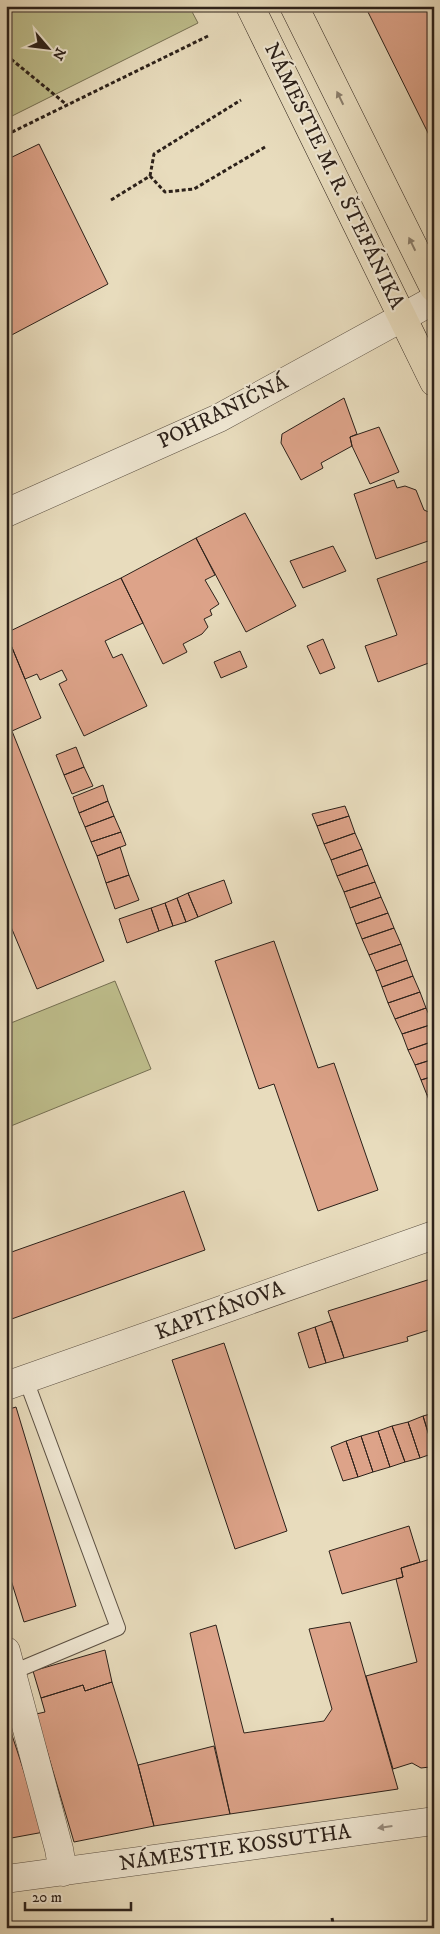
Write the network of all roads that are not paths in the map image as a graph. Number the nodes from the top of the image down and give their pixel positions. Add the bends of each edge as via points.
1 (250, 6) edge
2 (294, 6) edge
3 (434, 288) edge
4 (434, 300) edge
5 (404, 318) junction
6 (434, 382) edge
7 (6, 513) edge
8 (434, 1235) edge
9 (16, 1383) edge
10 (10, 1661) edge
11 (434, 1821) edge
12 (63, 1872) junction
13 (6, 1880) edge

1 - 5 main road, NÁMESTIE M. R. ŠTEFÁNIKA
3 -> 2 main road
4 - 5 street, POHRANIČNÁ
5 - 6 main road, NÁMESTIE M. R. ŠTEFÁNIKA
5 - 7 street, POHRANIČNÁ via 218,418
8 - 9 street, KAPITÁNOVA
9 - 10 lane via 118,1628
10 - 12 street
11 -> 12 street, NÁMESTIE KOSSUTHA
12 - 13 street, NÁMESTIE KOSSUTHA

